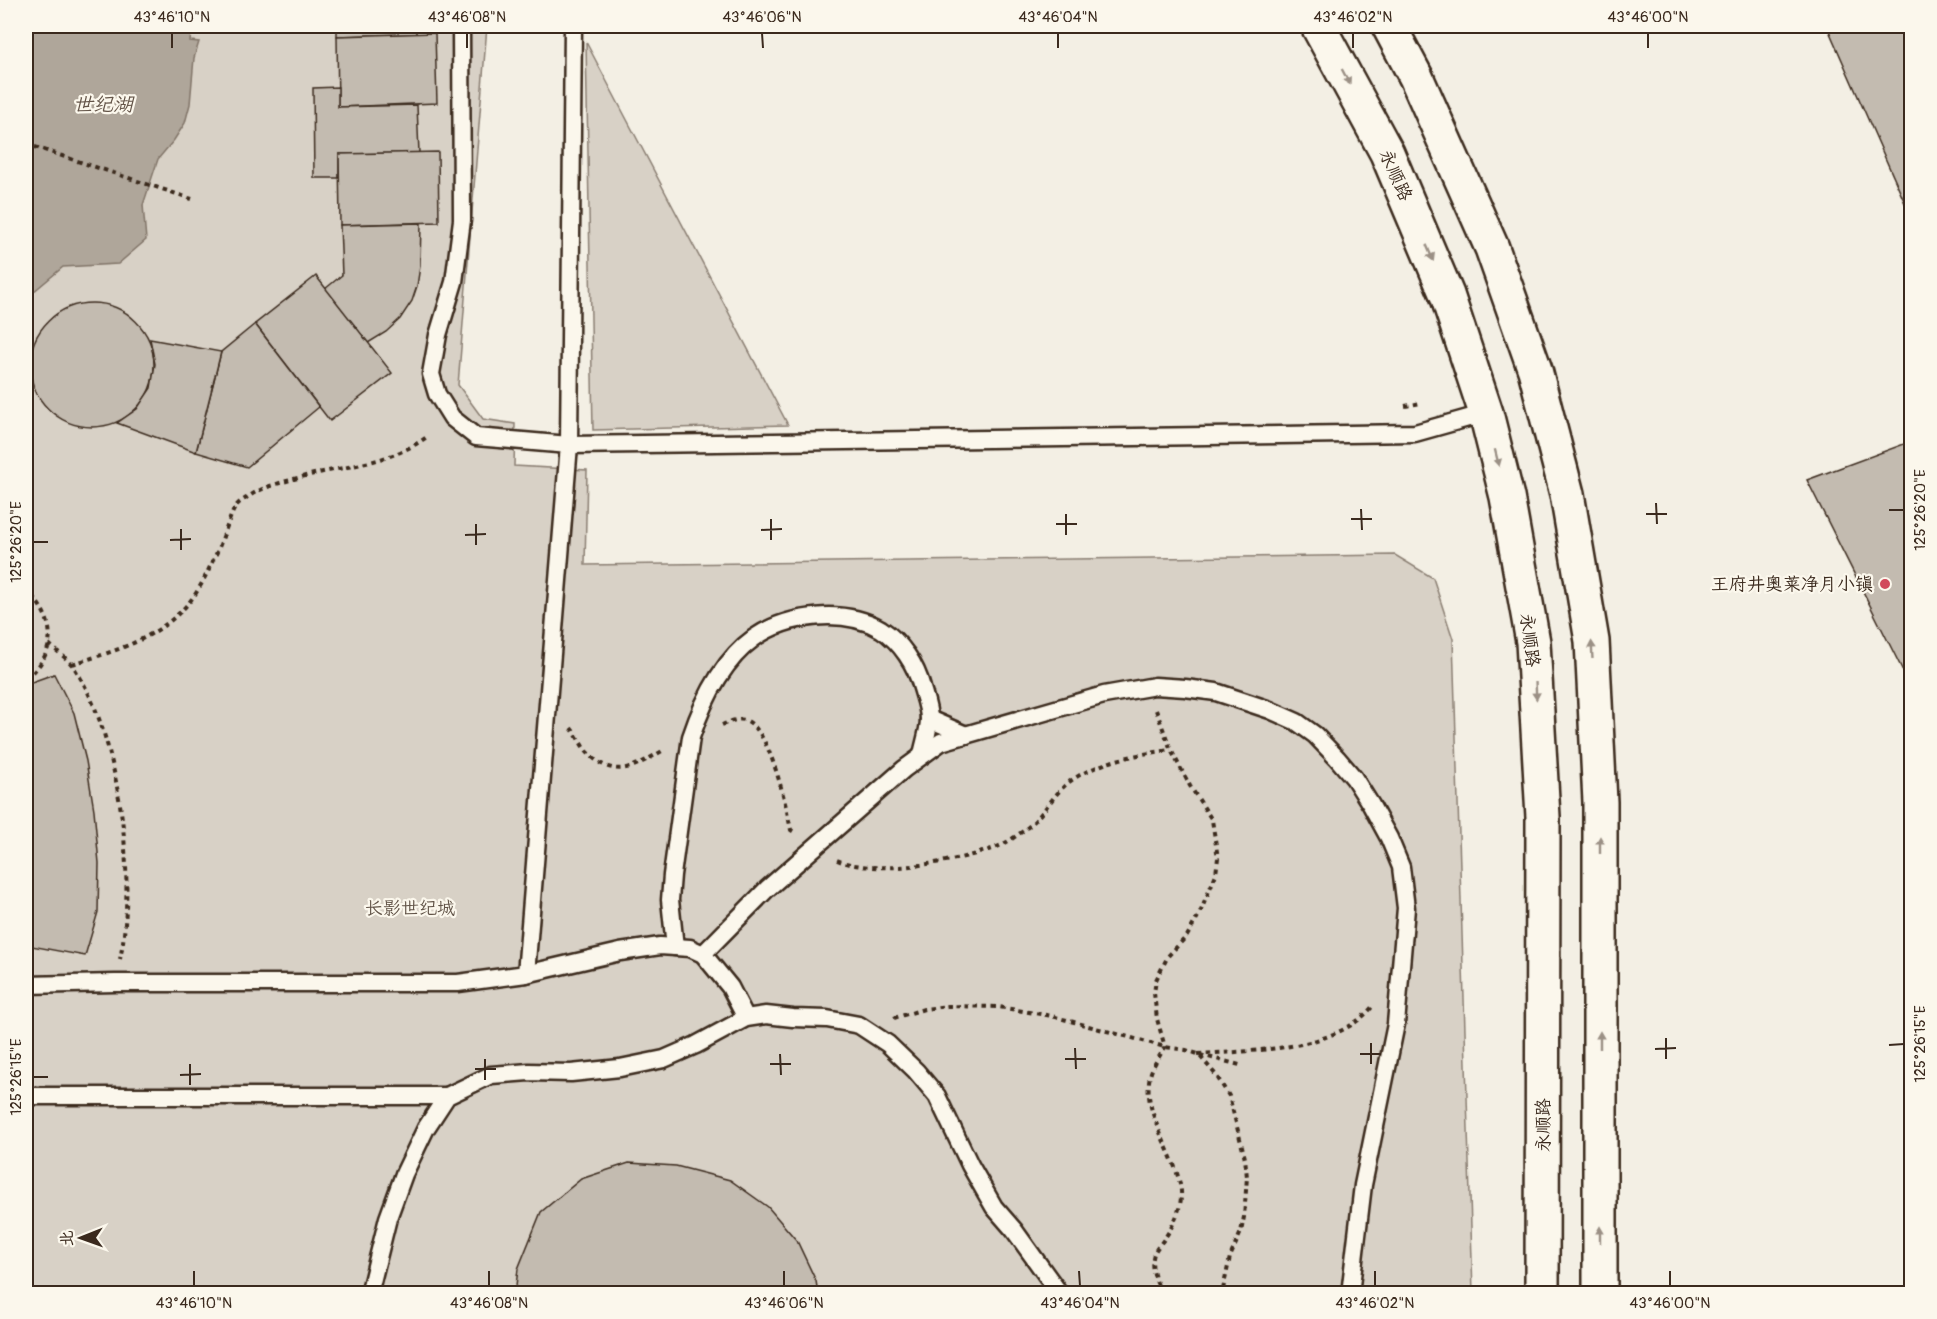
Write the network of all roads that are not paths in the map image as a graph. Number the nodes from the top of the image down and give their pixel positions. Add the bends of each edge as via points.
1 (461, 26) edge
2 (573, 26) edge
3 (1318, 26) edge
4 (1389, 26) edge
5 (1486, 413) junction
6 (569, 445) junction
7 (929, 719) junction
8 (966, 735) junction
9 (922, 755) junction
10 (675, 947) junction
11 (703, 954) junction
12 (526, 974) junction
13 (26, 985) edge
14 (746, 1018) junction
15 (26, 1096) edge
16 (447, 1096) junction
17 (369, 1293) edge
18 (1060, 1293) edge
19 (1350, 1293) edge
20 (1542, 1293) edge
21 (1600, 1293) edge

1 - 6 lane via 462,220 454,282 431,374 437,394 452,418 476,437
2 - 6 lane
3 -> 5 main road, 永顺路 via 1387,153 1448,294
21 -> 4 main road via 1599,790 1592,641 1567,494 1535,370 1492,248 1416,77
5 - 6 lane via 1415,433
5 -> 20 main road, 永顺路 via 1507,497 1533,642 1543,817
6 - 12 lane
7 - 8 lane
7 - 9 lane
7 - 10 lane via 912,663 881,629 859,621 819,617 776,626 739,651 716,681 691,737 670,900
8 - 9 lane via 941,742
8 - 19 lane via 1104,695 1155,686 1216,692 1297,722 1315,735 1354,778 1401,867 1406,908 1396,1024 1363,1185
9 - 11 lane via 768,890
10 - 11 lane
10 - 12 lane via 620,952
11 - 14 lane via 730,987
12 - 13 lane via 458,983
14 - 16 lane via 664,1059 571,1073 491,1075
14 - 18 lane via 766,1015 827,1019 859,1025 888,1044 938,1096 994,1207
15 - 16 lane
16 - 17 lane via 404,1174

